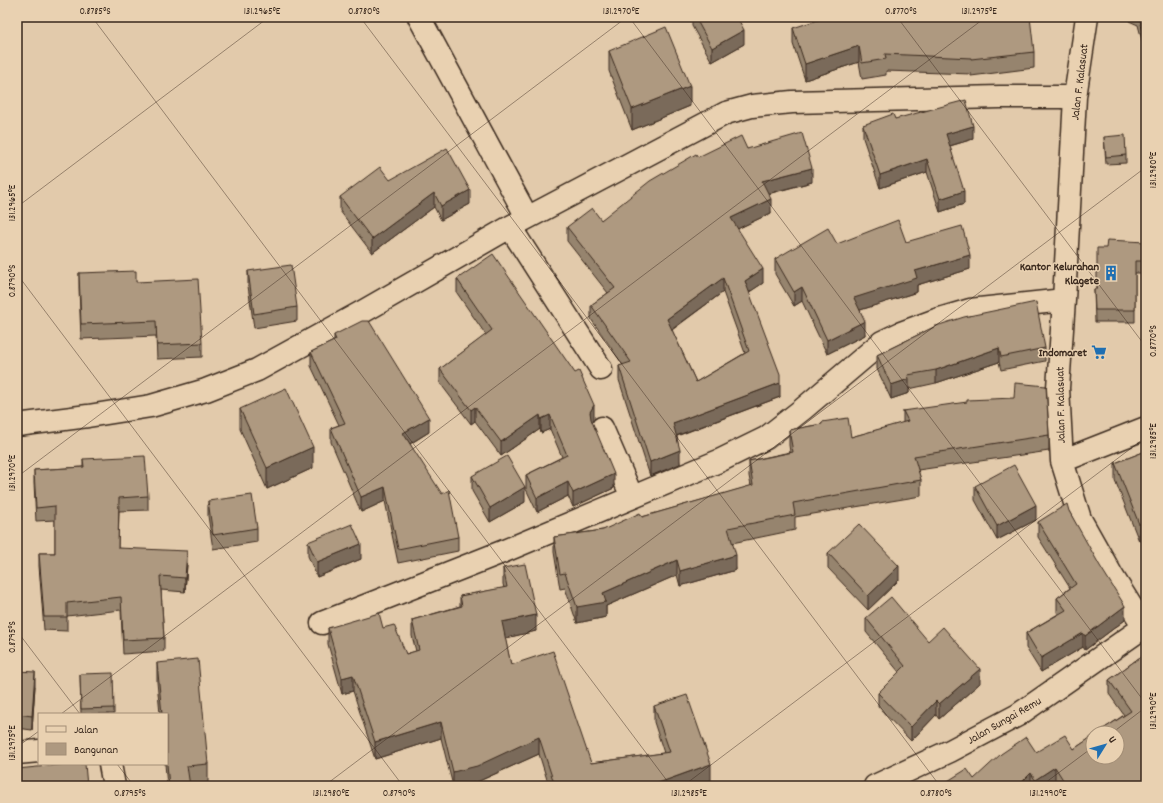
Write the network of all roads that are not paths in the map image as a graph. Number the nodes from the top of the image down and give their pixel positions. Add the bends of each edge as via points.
1 (420, 17) edge
2 (1087, 17) edge
3 (1075, 97) junction
4 (519, 222) junction
5 (1064, 300) junction
6 (601, 369) dead end
7 (17, 425) edge
8 (602, 428) dead end
9 (1146, 428) edge
10 (1062, 461) junction
11 (632, 497) junction
12 (322, 623) dead end
13 (1145, 629) edge
14 (38, 751) edge
15 (17, 753) edge
16 (110, 765) edge
17 (114, 786) edge
18 (875, 786) edge

1 - 4 street
2 - 3 street, Jalan F. Kalasuat
3 - 4 street via 845,100 752,106 726,113
3 - 5 street, Jalan F. Kalasuat
4 - 6 street
4 - 7 street via 257,370 206,390 150,406
5 - 10 street, Jalan F. Kalasuat via 1058,388
5 - 11 street via 970,310 901,333 882,342 766,438 719,461
8 - 11 street
9 - 10 street
10 - 13 street, Jalan F. Kalasuat via 1080,519
11 - 12 street via 502,552
13 - 18 street, Jalan Sungai Remu via 1018,715 950,751
14 - 15 street
16 - 17 street

